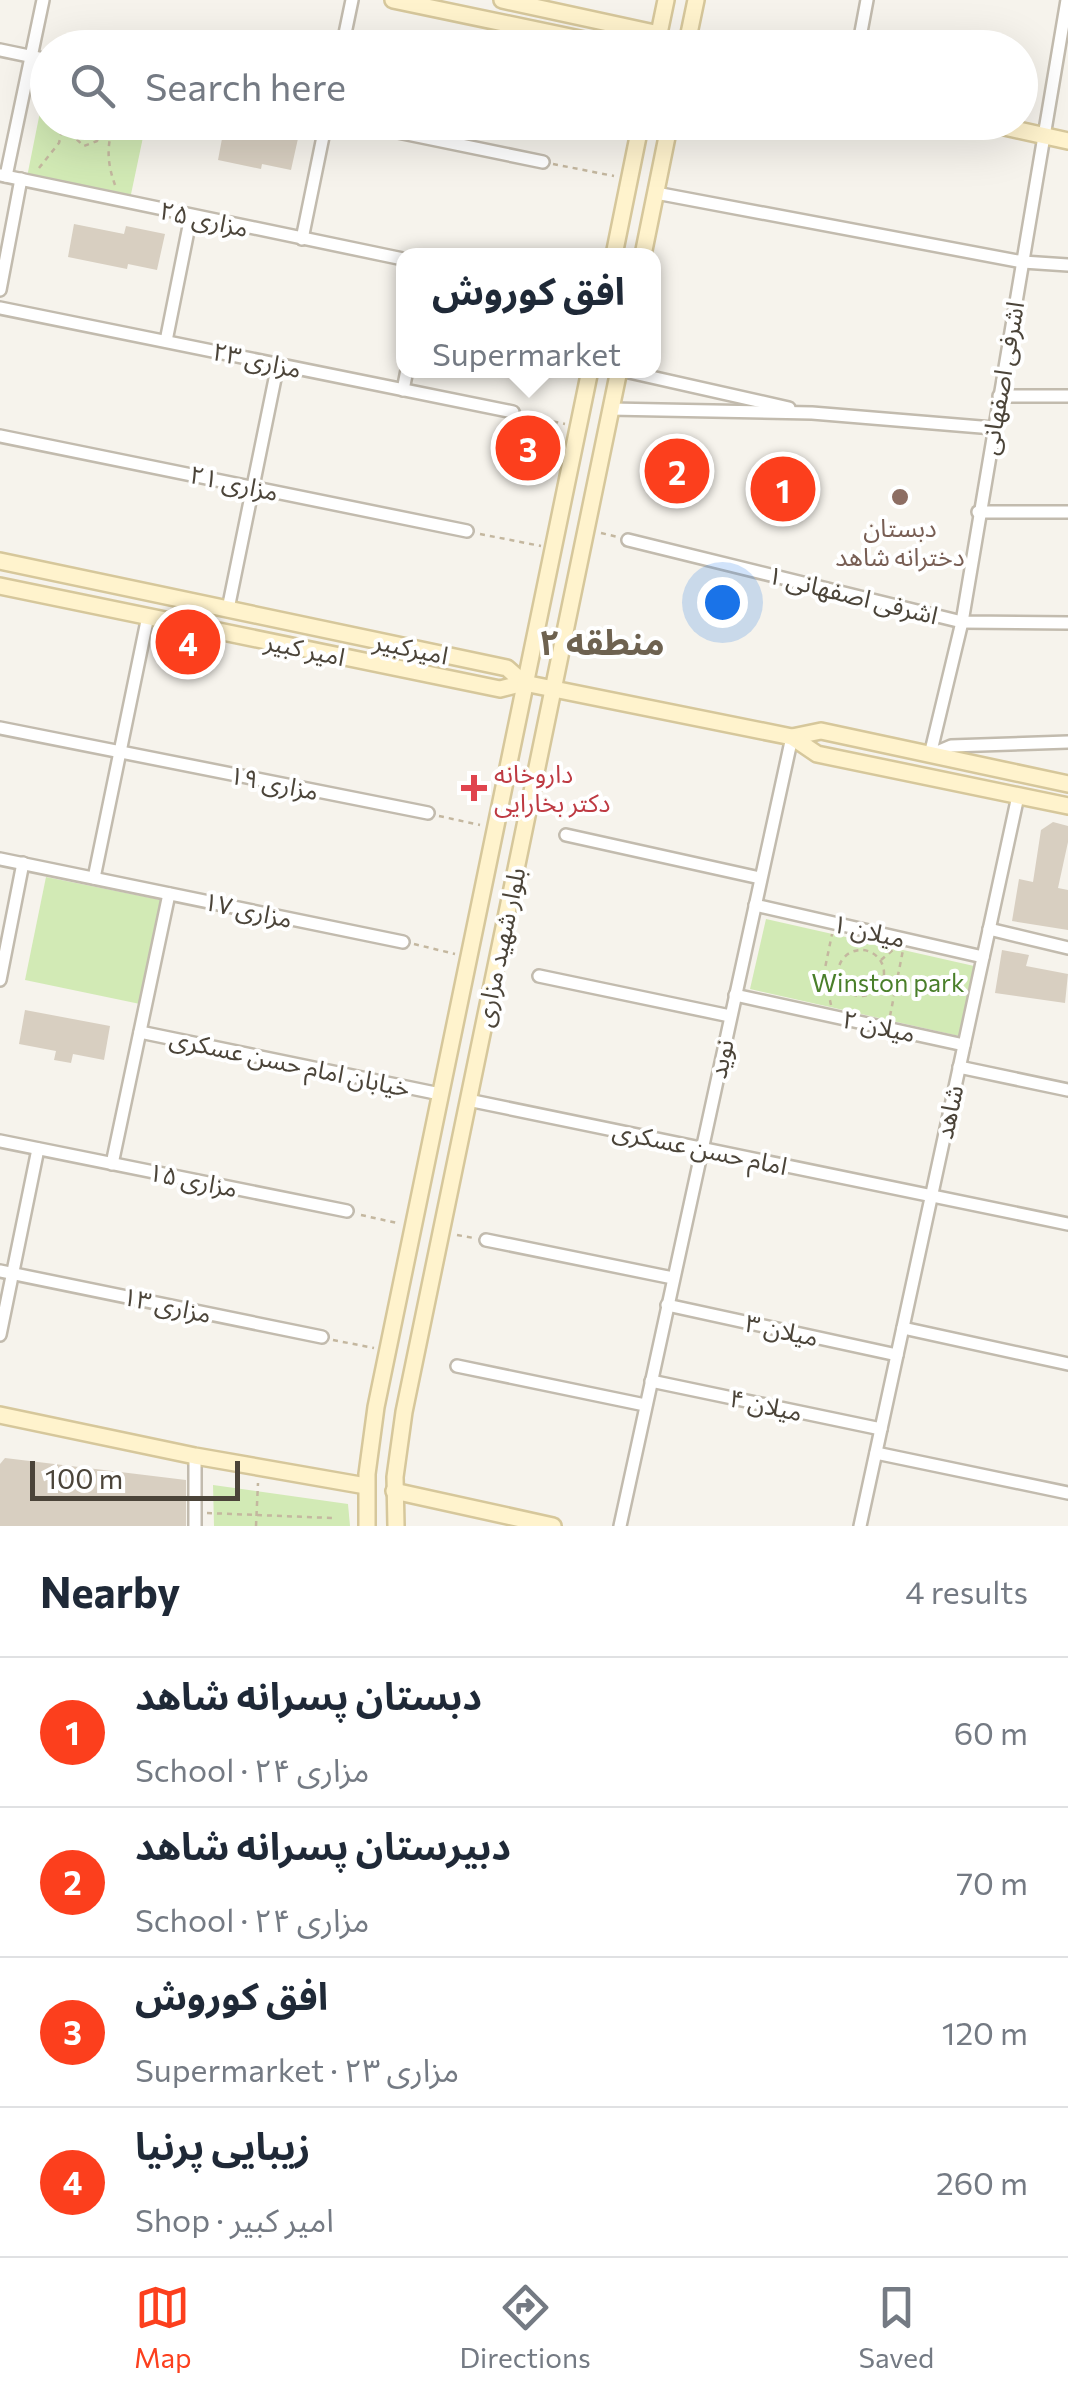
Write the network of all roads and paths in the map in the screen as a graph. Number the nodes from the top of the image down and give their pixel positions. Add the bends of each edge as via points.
1 (43, 0) edge
2 (352, 0) edge
3 (393, 0) edge
4 (502, 0) edge
5 (666, 0) edge
6 (696, 0) edge
7 (868, 0) edge
8 (1067, 0) edge
9 (37, 30) edge
10 (346, 30) edge
11 (537, 30) edge
12 (616, 30) edge
13 (660, 30) edge
14 (690, 30) edge
15 (862, 30) edge
16 (0, 50) edge
17 (30, 56) edge
18 (30, 64) edge
19 (1038, 135) edge
20 (1044, 136) junction
21 (57, 140) edge
22 (76, 140) edge
23 (96, 140) edge
24 (109, 140) edge
25 (322, 140) edge
26 (436, 140) edge
27 (638, 140) edge
28 (666, 140) edge
29 (1068, 141) edge
30 (543, 162) joint
31 (3, 175) edge
32 (21, 179) junction
33 (630, 180) junction
34 (656, 193) junction
35 (127, 202) junction
36 (192, 216) junction
37 (302, 239) junction
38 (616, 248) edge
39 (644, 248) edge
40 (396, 258) edge
41 (1023, 262) junction
42 (1068, 266) edge
43 (0, 290) edge
44 (0, 308) edge
45 (166, 342) junction
46 (278, 364) junction
47 (406, 378) edge
48 (588, 378) edge
49 (617, 378) edge
50 (654, 378) edge
51 (404, 390) junction
52 (999, 396) junction
53 (1068, 396) edge
54 (610, 409) junction
55 (513, 412) joint
56 (812, 414) junction
57 (578, 427) junction
58 (993, 428) junction
59 (0, 436) edge
60 (253, 488) junction
61 (978, 512) junction
62 (1068, 512) edge
63 (585, 529) junction
64 (467, 531) joint
65 (628, 540) joint
66 (552, 549) junction
67 (0, 561) edge
68 (54, 572) junction
69 (0, 586) edge
70 (49, 596) junction
71 (228, 609) junction
72 (148, 616) junction
73 (962, 622) junction
74 (1068, 622) edge
75 (524, 684) junction
76 (552, 689) junction
77 (0, 728) edge
78 (792, 737) junction
79 (1068, 742) edge
80 (120, 752) junction
81 (930, 755) junction
82 (1068, 784) edge
83 (1018, 796) junction
84 (1068, 806) edge
85 (428, 813) joint
86 (496, 829) junction
87 (566, 836) dead end
88 (0, 859) edge
89 (22, 864) junction
90 (94, 878) junction
91 (760, 878) junction
92 (169, 894) junction
93 (754, 905) junction
94 (834, 923) junction
95 (989, 929) junction
96 (906, 939) junction
97 (403, 942) joint
98 (1068, 948) edge
99 (983, 956) junction
100 (468, 957) junction
101 (824, 973) junction
102 (539, 976) dead end
103 (839, 977) junction
104 (0, 980) edge
105 (735, 995) junction
106 (730, 1016) junction
107 (834, 1016) junction
108 (888, 1028) junction
109 (140, 1032) junction
110 (964, 1045) junction
111 (959, 1067) junction
112 (1068, 1090) edge
113 (440, 1094) junction
114 (468, 1100) junction
115 (0, 1141) edge
116 (702, 1148) junction
117 (38, 1149) junction
118 (112, 1164) junction
119 (931, 1195) junction
120 (347, 1212) joint
121 (1068, 1224) edge
122 (414, 1226) junction
123 (441, 1232) junction
124 (486, 1240) joint
125 (408, 1246) junction
126 (436, 1251) junction
127 (6, 1272) edge
128 (673, 1278) junction
129 (667, 1305) junction
130 (902, 1328) junction
131 (0, 1334) edge
132 (322, 1337) joint
133 (388, 1351) junction
134 (897, 1355) junction
135 (1068, 1364) edge
136 (458, 1366) dead end
137 (651, 1381) junction
138 (646, 1405) junction
139 (0, 1414) edge
140 (880, 1429) junction
141 (876, 1452) junction
142 (195, 1456) junction
143 (259, 1468) junction
144 (366, 1486) junction
145 (394, 1491) junction
146 (1068, 1494) edge
147 (255, 1515) junction
148 (332, 1518) dead end
149 (195, 1520) edge
150 (256, 1526) edge
151 (367, 1526) edge
152 (396, 1526) edge
153 (553, 1526) edge
154 (620, 1526) edge
155 (860, 1526) edge

1 - 9 street
2 - 10 street
3 - 11 main road
4 - 12 main road
5 - 13 main road
6 - 14 main road
7 - 15 street
8 - 20 street, اشرفی اصفهانی
16 - 17 street
18 - 31 street
19 - 20 main road
20 - 29 main road
20 - 41 street, اشرفی اصفهانی
21 - 32 path via 50,158
22 - 23 path via 84,146
24 - 35 path via 114,182
25 - 37 street
26 - 30 street
27 - 33 main road
28 - 34 main road
30 - 33 path
31 - 32 street, مزاری ۲۵
32 - 35 street, مزاری ۲۵
32 - 43 street
33 - 38 main road
34 - 39 main road
34 - 41 street
35 - 36 street, مزاری ۲۵
36 - 37 street, مزاری ۲۵
36 - 45 street
37 - 40 street, مزاری ۲۵
41 - 42 street
41 - 52 street, اشرفی اصفهانی
44 - 45 street, مزاری ۲۳
45 - 46 street, مزاری ۲۳
46 - 51 street, مزاری ۲۳
46 - 60 street
47 - 51 street
48 - 57 main road, بلوار شهید مزاری
49 - 54 main road, بلوار شهید مزاری
50 - 56 street
51 - 55 street, مزاری ۲۳
52 - 53 street
52 - 58 street, اشرفی اصفهانی
54 - 56 street
54 - 63 main road, بلوار شهید مزاری
55 - 57 path
56 - 58 street
57 - 66 main road, بلوار شهید مزاری
58 - 61 street, اشرفی اصفهانی
59 - 60 street, مزاری ۲۱
60 - 64 street, مزاری ۲۱
60 - 71 street
61 - 62 street
61 - 73 street, اشرفی اصفهانی
63 - 65 path
63 - 76 main road, بلوار شهید مزاری
64 - 66 path
65 - 73 street, اشرفی اصفهانی ۱
66 - 75 main road, بلوار شهید مزاری
67 - 68 main road, امیرکبیر
68 - 70 main road
68 - 71 main road, امیرکبیر
69 - 70 main road, امیر کبیر
70 - 72 main road, امیر کبیر
71 - 75 main road, امیرکبیر via 507,668
72 - 75 main road, امیر کبیر via 500,689
72 - 80 street
73 - 74 street, اشرفی اصفهانی ۱
73 - 81 street, اشرفی اصفهانی
75 - 76 main road, امیر کبیر
75 - 86 main road, بلوار شهید مزاری
76 - 78 main road
76 - 114 main road, بلوار شهید مزاری
77 - 80 street, مزاری ۱۹
78 - 81 main road via 821,730
78 - 83 main road via 817,754
78 - 91 street, نوید
79 - 81 street via 951,746
80 - 85 street, مزاری ۱۹
80 - 90 street
81 - 82 main road
83 - 84 main road
83 - 95 street, شاهد
85 - 86 path
86 - 100 main road, بلوار شهید مزاری
87 - 91 street
88 - 89 street, مزاری ۱۷
89 - 90 street, مزاری ۱۷
89 - 104 street
90 - 92 street, مزاری ۱۷
91 - 93 street, نوید
92 - 97 street, مزاری ۱۷
92 - 109 street
93 - 94 street, میلان ۱
93 - 105 street, نوید
94 - 96 street, میلان ۱
94 - 101 path
95 - 98 street
95 - 99 street, شاهد
96 - 99 street, میلان ۱
96 - 108 path
97 - 100 path
99 - 110 street, شاهد
100 - 113 main road, بلوار شهید مزاری
101 - 103 path
101 - 107 path
102 - 106 street
103 - 103 path via 853,996 870,996 882,985 885,968 861,949 845,955
105 - 106 street, نوید
105 - 107 street, میلان ۲
106 - 116 street, نوید
107 - 108 street, میلان ۲
108 - 110 street, میلان ۲
109 - 113 street, خیابان امام حسن عسکری
109 - 118 street
110 - 111 street, شاهد
111 - 112 street
111 - 119 street, شاهد
113 - 122 main road, بلوار شهید مزاری
114 - 116 street, امام حسن عسکری
114 - 123 main road, بلوار شهید مزاری
115 - 117 street, مزاری ۱۵
116 - 119 street, امام حسن عسکری
116 - 128 street, نوید
117 - 118 street, مزاری ۱۵
117 - 127 street
118 - 120 street, مزاری ۱۵
119 - 121 street, امام حسن عسکری
119 - 130 street, شاهد
120 - 122 path
122 - 125 main road, بلوار شهید مزاری
123 - 124 path
123 - 126 main road, بلوار شهید مزاری
124 - 128 street
125 - 126 main road
125 - 133 main road, بلوار شهید مزاری
126 - 145 main road, بلوار شهید مزاری
127 - 131 street
127 - 132 street, مزاری ۱۳
128 - 129 street, نوید
129 - 134 street, میلان ۳
129 - 137 street, نوید
130 - 134 street, شاهد
130 - 135 street
132 - 133 path
133 - 144 main road, بلوار شهید مزاری
134 - 140 street, شاهد
136 - 138 street
137 - 138 street, نوید
137 - 140 street, میلان ۴
138 - 154 street, نوید
139 - 142 main road
140 - 141 street, شاهد
141 - 146 street
141 - 155 street, شاهد
142 - 143 main road
142 - 149 street
143 - 144 main road
143 - 147 path
144 - 151 main road, بلوار شهید مزاری
145 - 152 main road, بلوار شهید مزاری
145 - 153 main road
147 - 148 path
147 - 149 path
147 - 150 path

